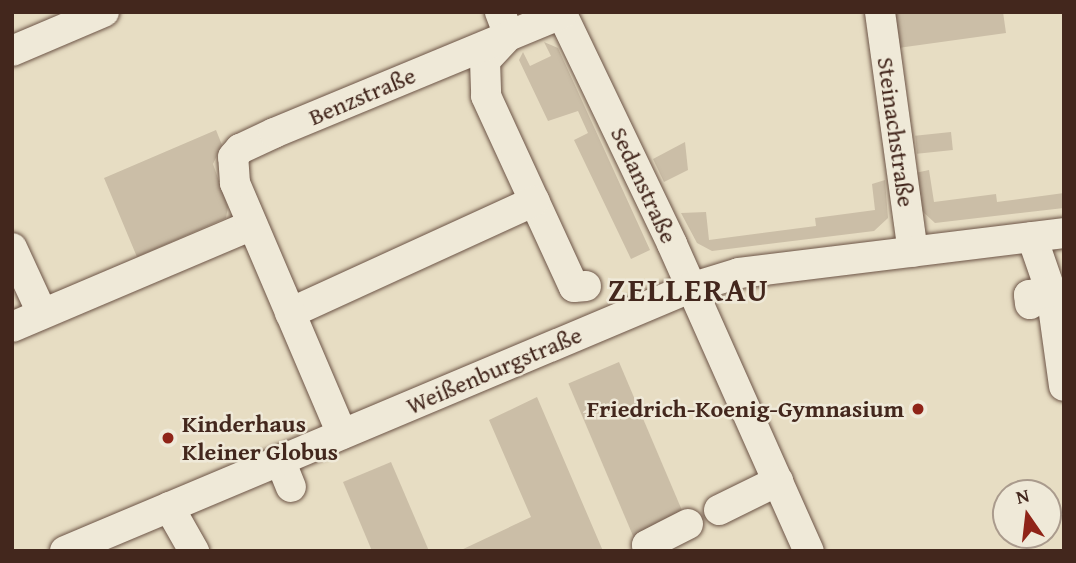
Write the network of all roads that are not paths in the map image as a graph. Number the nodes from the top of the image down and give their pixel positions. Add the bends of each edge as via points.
1 (104, 12) edge
2 (880, 12) edge
3 (561, 13) edge
4 (504, 24) edge
5 (12, 51) edge
6 (535, 201) junction
7 (252, 225) junction
8 (1064, 233) edge
9 (1032, 237) junction
10 (12, 248) edge
11 (912, 252) junction
12 (586, 286) dead end
13 (690, 288) junction
14 (42, 313) junction
15 (290, 313) junction
16 (12, 327) edge
17 (1064, 386) edge
18 (342, 434) junction
19 (778, 481) junction
20 (169, 507) junction
21 (719, 510) dead end
22 (688, 524) dead end
23 (65, 551) edge
24 (194, 551) edge
25 (649, 551) edge
26 (809, 551) edge

1 - 5 street
2 - 11 street, Steinachstraße
3 - 4 street, Benzstraße
3 - 13 street, Sedanstraße
4 - 6 street via 485,61 485,96
4 - 7 street, Benzstraße via 240,149 231,168
6 - 12 street via 574,287
6 - 15 street
7 - 14 street
7 - 15 street, Benzstraße
8 - 9 street, Weißenburgstraße
9 - 11 street, Weißenburgstraße
9 - 17 street via 1041,298
10 - 14 street
11 - 13 street, Weißenburgstraße via 739,273
13 - 18 street, Weißenburgstraße
13 - 19 street, Sedanstraße
14 - 16 street
15 - 18 street, Benzstraße
18 - 20 street, Weißenburgstraße via 285,474
19 - 21 street
19 - 26 street, Sedanstraße
20 - 23 street, Weißenburgstraße
20 - 24 street
22 - 25 street via 648,545

